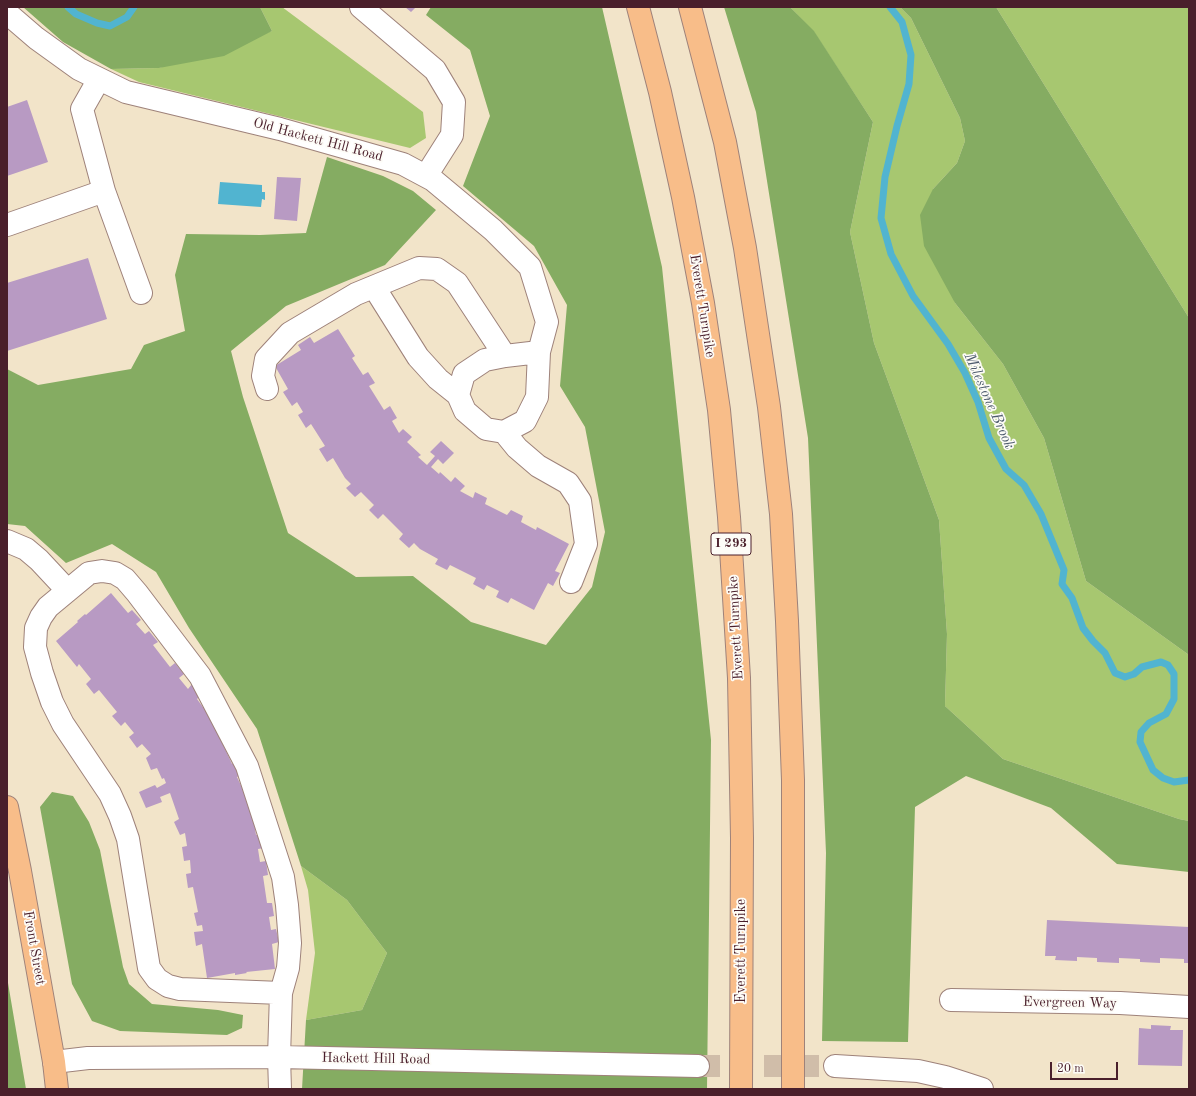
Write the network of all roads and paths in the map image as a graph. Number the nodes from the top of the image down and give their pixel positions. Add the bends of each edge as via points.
1 (361, 7) edge
2 (638, 7) edge
3 (690, 7) edge
4 (7, 13) edge
5 (99, 79) junction
6 (426, 176) junction
7 (104, 191) junction
8 (7, 225) edge
9 (374, 287) junction
10 (141, 293) dead end
11 (539, 352) junction
12 (505, 356) junction
13 (267, 389) dead end
14 (458, 394) junction
15 (504, 432) junction
16 (7, 541) edge
17 (571, 582) dead end
18 (67, 590) junction
19 (7, 807) edge
20 (281, 993) junction
21 (951, 1000) dead end
22 (1189, 1007) edge
23 (279, 1057) junction
24 (54, 1062) junction
25 (698, 1066) tunnel mouth
26 (835, 1066) tunnel mouth
27 (57, 1089) edge
28 (280, 1089) edge
29 (741, 1089) edge
30 (792, 1089) edge
31 (982, 1089) edge

1 - 6 street via 435,70 454,102 452,135
2 - 29 main road, Everett Turnpike / I 293 via 660,92 703,302 719,410 729,509 739,678 742,838
3 - 30 main road via 724,142 745,248 769,407 780,514 793,780
4 - 5 street, Old Hackett Hill Road via 78,70
5 - 6 street, Old Hackett Hill Road via 126,92 332,142 404,164
5 - 7 street via 82,109
6 - 11 street, Old Hackett Hill Road via 493,230 530,267 547,322
7 - 8 street
7 - 10 street
9 - 12 street via 419,268 437,269 457,283
9 - 13 street via 356,294 290,333 266,359 263,376
9 - 14 street via 418,357 438,379
11 - 12 street
11 - 15 street, Old Hackett Hill Road via 537,397 525,421
12 - 14 street via 485,360 464,374
14 - 15 street via 465,410 486,429
15 - 17 street via 517,448 538,466 568,483 580,501 586,544
16 - 18 street via 26,549
18 - 20 street via 89,572 115,573 125,579 195,670 207,690 247,766 283,877 290,943 288,968
18 - 20 street via 41,617 36,628 35,647 52,702 110,794 120,816 128,839 149,968 157,980 180,989
19 - 24 main road, Front Street
20 - 23 street
21 - 22 street, Evergreen Way
23 - 24 street, Hackett Hill Road via 88,1058
23 - 25 street, Hackett Hill Road
23 - 28 street
24 - 27 main road, Front Street
26 - 31 street via 918,1071

